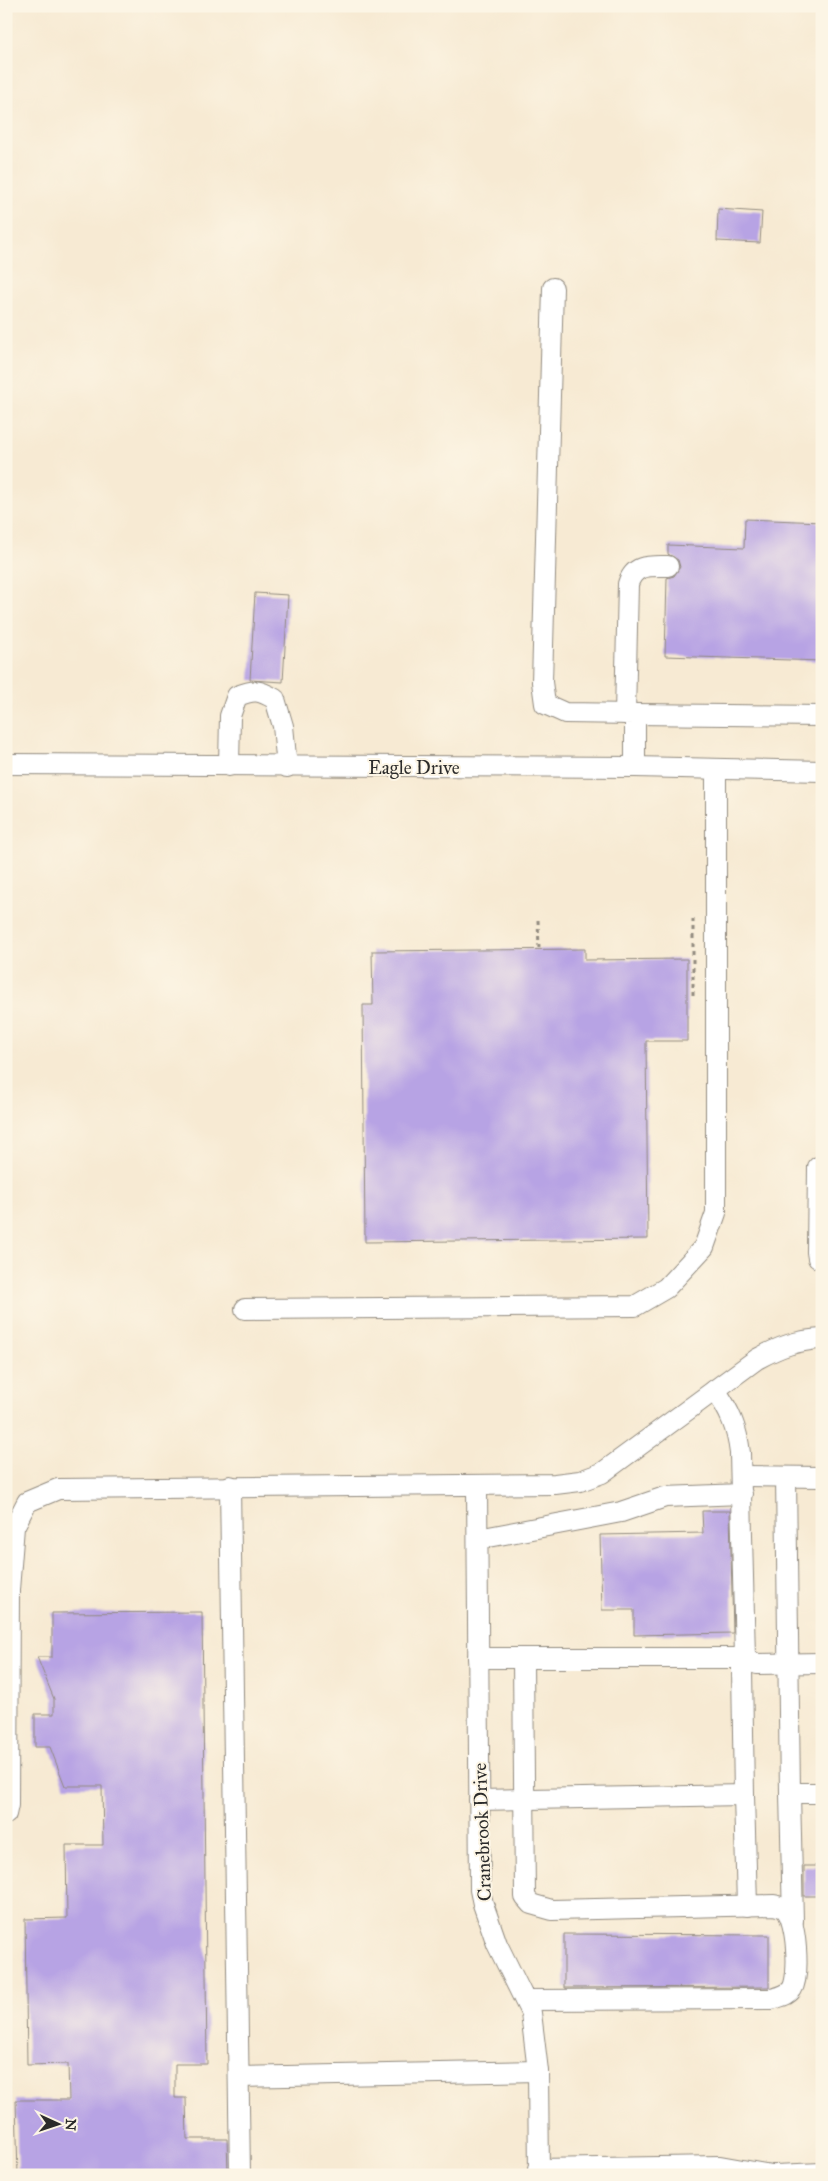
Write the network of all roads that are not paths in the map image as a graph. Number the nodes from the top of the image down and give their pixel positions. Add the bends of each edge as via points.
1 (552, 288) dead end
2 (668, 566) dead end
3 (630, 714) junction
4 (822, 716) edge
5 (6, 764) edge
6 (229, 766) junction
7 (286, 766) junction
8 (635, 767) junction
9 (716, 770) junction
10 (822, 772) edge
11 (818, 1167) dead end
12 (822, 1260) edge
13 (245, 1310) dead end
14 (822, 1339) edge
15 (715, 1390) junction
16 (786, 1477) junction
17 (822, 1477) edge
18 (477, 1485) junction
19 (741, 1485) junction
20 (230, 1486) junction
21 (478, 1539) junction
22 (478, 1658) junction
23 (523, 1658) junction
24 (745, 1658) junction
25 (822, 1663) edge
26 (789, 1664) junction
27 (790, 1793) junction
28 (822, 1793) edge
29 (744, 1795) junction
30 (524, 1799) junction
31 (479, 1800) junction
32 (6, 1814) edge
33 (747, 1906) junction
34 (793, 1921) junction
35 (525, 2000) junction
36 (538, 2071) junction
37 (239, 2077) junction
38 (538, 2172) edge
39 (822, 2173) edge
40 (240, 2175) edge
41 (773, 2175) edge

1 - 3 street via 542,682 545,704 565,713
2 - 3 street via 638,568 631,574 628,584
3 - 4 street
3 - 8 street
5 - 6 street, Eagle Drive
6 - 7 street, Eagle Drive
6 - 7 street via 230,716 237,696 260,691 275,699 283,726
7 - 8 street, Eagle Drive
8 - 9 street, Eagle Drive
9 - 10 street, Eagle Drive
9 - 13 street via 716,1213 704,1247 666,1288 635,1306
11 - 12 street via 817,1252
14 - 15 street via 781,1346
15 - 18 street via 602,1473 580,1481 555,1484
15 - 19 street via 729,1410 737,1430
16 - 17 street
16 - 19 street
16 - 26 street
18 - 20 street
18 - 21 street, Cranebrook Drive
19 - 21 street via 664,1497 621,1512
19 - 24 street
20 - 32 street via 58,1489 27,1502 14,1527 9,1590
20 - 37 street
21 - 22 street, Cranebrook Drive
22 - 23 street
22 - 31 street, Cranebrook Drive
23 - 24 street
23 - 30 street
24 - 26 street via 757,1664
24 - 29 street via 742,1669
25 - 26 street
26 - 27 street
27 - 28 street
27 - 34 street
29 - 30 street
29 - 33 street
30 - 31 street
30 - 33 street via 526,1897 541,1909
31 - 35 street, Cranebrook Drive via 483,1904 497,1944
33 - 34 street via 779,1907 785,1909
34 - 35 street via 796,1980 792,1990 783,1997
35 - 36 street, Cranebrook Drive via 531,2013
36 - 37 street
36 - 38 street, Cranebrook Drive
37 - 40 street
38 - 41 street, Cranebrook Drive via 720,2166
39 - 41 street, Cranebrook Drive

